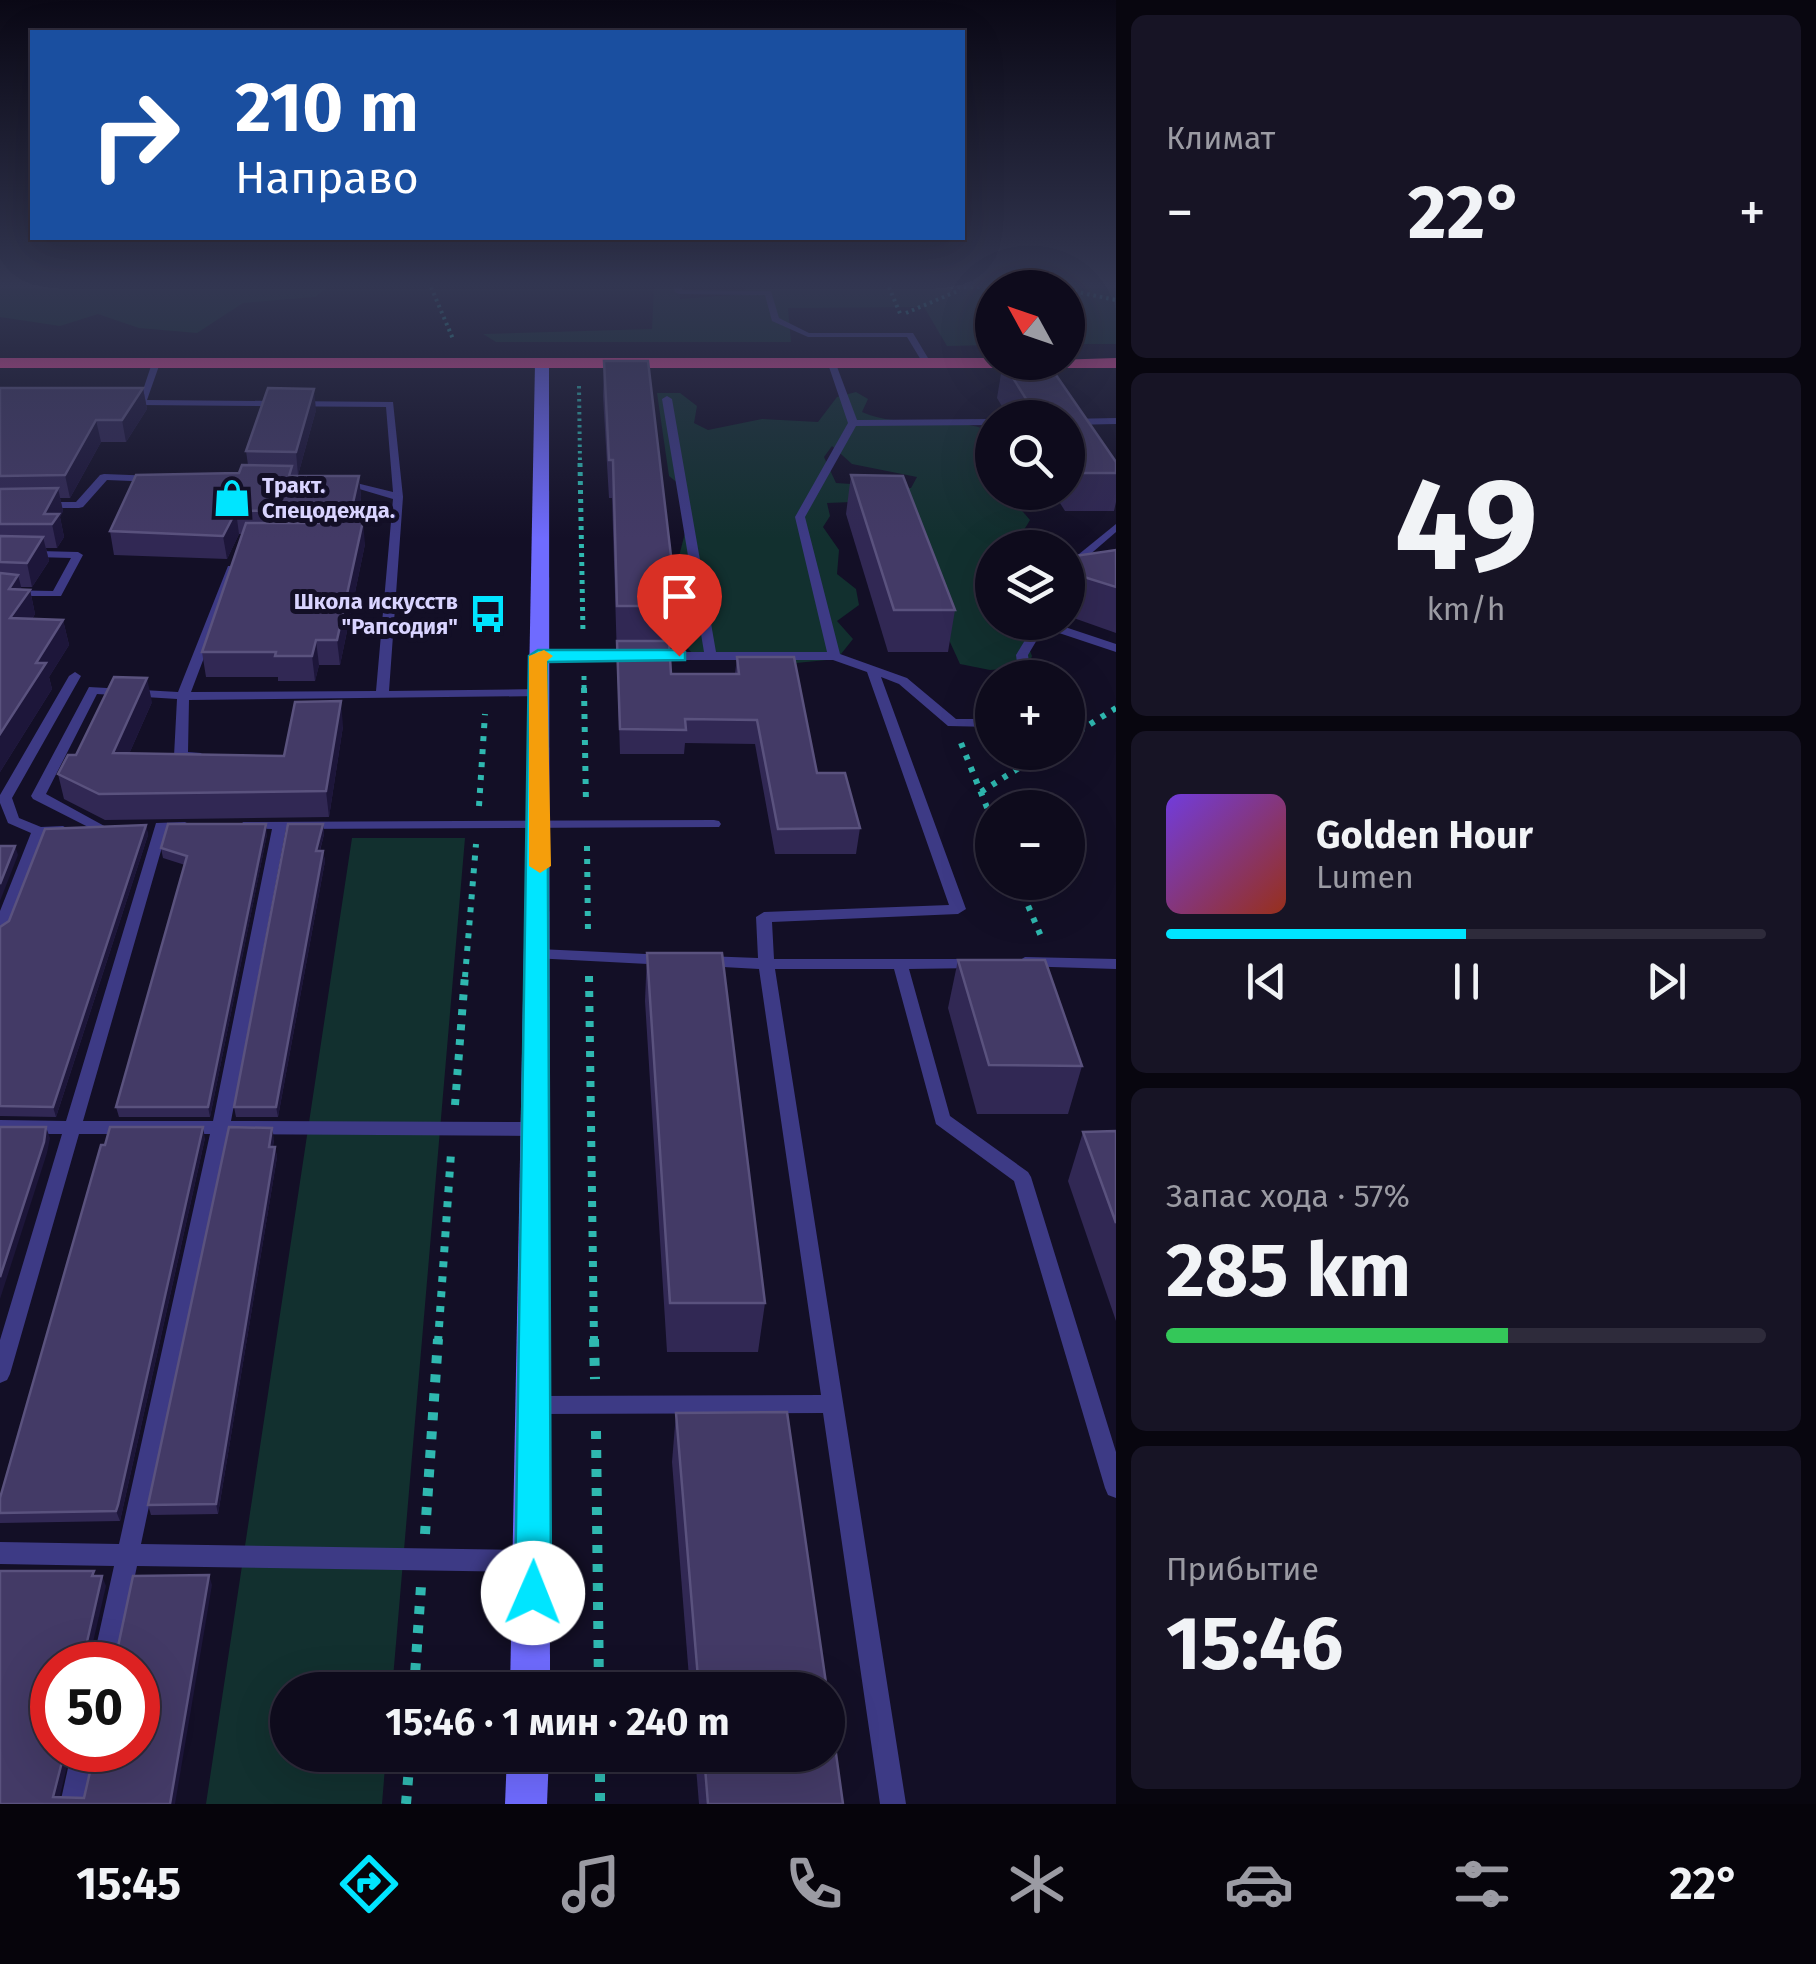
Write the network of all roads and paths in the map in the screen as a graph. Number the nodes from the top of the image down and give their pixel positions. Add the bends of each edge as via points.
1 (153, 371) edge
2 (542, 371) edge
3 (835, 371) edge
4 (579, 384) dead end
5 (667, 399) dead end
6 (975, 422) edge
7 (1085, 422) edge
8 (1116, 422) edge
9 (854, 423) junction
10 (160, 479) edge
11 (331, 482) edge
12 (398, 497) junction
13 (0, 506) edge
14 (1116, 527) edge
15 (0, 553) edge
16 (1085, 553) edge
17 (236, 558) edge
18 (0, 593) edge
19 (1085, 638) edge
20 (1116, 648) edge
21 (538, 656) junction
22 (584, 656) junction
23 (711, 656) junction
24 (834, 656) junction
25 (872, 670) junction
26 (75, 676) dead end
27 (382, 694) junction
28 (486, 694) junction
29 (538, 694) junction
30 (183, 696) junction
31 (1116, 708) edge
32 (953, 723) junction
33 (975, 724) edge
34 (1085, 727) edge
35 (220, 757) edge
36 (1016, 770) edge
37 (980, 790) edge
38 (984, 790) edge
39 (540, 822) junction
40 (478, 823) junction
41 (586, 823) junction
42 (280, 824) junction
43 (714, 824) dead end
44 (221, 825) edge
45 (201, 826) edge
46 (39, 830) junction
47 (1025, 900) edge
48 (0, 930) edge
49 (539, 954) junction
50 (588, 957) junction
51 (994, 962) edge
52 (1013, 962) edge
53 (1051, 962) junction
54 (900, 963) junction
55 (766, 964) junction
56 (1116, 964) edge
57 (74, 1124) junction
58 (0, 1126) edge
59 (221, 1126) junction
60 (453, 1128) junction
61 (538, 1129) junction
62 (0, 1374) edge
63 (832, 1404) junction
64 (536, 1405) junction
65 (596, 1406) junction
66 (1116, 1488) edge
67 (0, 1553) edge
68 (128, 1555) junction
69 (534, 1561) junction
70 (423, 1562) junction
71 (109, 1642) edge
72 (415, 1672) edge
73 (531, 1672) edge
74 (599, 1672) edge
75 (80, 1772) edge
76 (409, 1772) edge
77 (527, 1772) edge
78 (600, 1772) edge
79 (73, 1804) edge
80 (406, 1804) edge
81 (526, 1804) edge
82 (600, 1804) edge
83 (893, 1804) edge

1 - 12 lane via 141,403 390,404
2 - 21 main road
3 - 9 lane
4 - 22 path
5 - 23 lane
6 - 9 lane
7 - 8 lane
9 - 24 lane via 800,517
10 - 13 lane via 104,478 79,505
11 - 12 lane
12 - 27 lane
14 - 16 lane
15 - 18 lane via 78,555 56,594
17 - 30 lane
19 - 20 lane
21 - 22 lane
21 - 29 main road
22 - 23 lane
22 - 41 path
23 - 24 lane
24 - 25 lane
25 - 32 lane via 903,680
25 - 55 lane via 958,908 764,917
26 - 46 lane via 5,798 13,820
27 - 28 lane
27 - 30 lane
28 - 29 lane
28 - 40 path
29 - 39 main road
30 - 35 lane via 181,756
30 - 46 lane via 92,690 38,796 108,828
31 - 34 path
32 - 33 lane
32 - 37 path
36 - 38 path
39 - 40 lane
39 - 41 lane
39 - 49 main road
40 - 42 lane
40 - 60 path
41 - 43 lane
41 - 50 path
42 - 44 lane
42 - 59 lane
45 - 57 lane via 154,826
46 - 48 lane
47 - 53 path
49 - 50 lane
49 - 61 main road
50 - 55 lane
50 - 65 path
51 - 54 lane
52 - 53 lane
53 - 56 lane
54 - 55 lane
54 - 66 lane via 942,1119 1022,1177
55 - 63 lane
57 - 58 lane
57 - 59 lane
57 - 62 lane
59 - 60 lane
59 - 68 lane
60 - 61 lane
60 - 70 path
61 - 64 main road
63 - 65 lane
63 - 83 lane
64 - 65 lane
64 - 69 main road
65 - 74 path
67 - 68 lane
68 - 70 lane
68 - 71 lane
69 - 70 lane
69 - 73 main road
70 - 72 path
75 - 79 lane
76 - 80 path
77 - 81 main road
78 - 82 path

